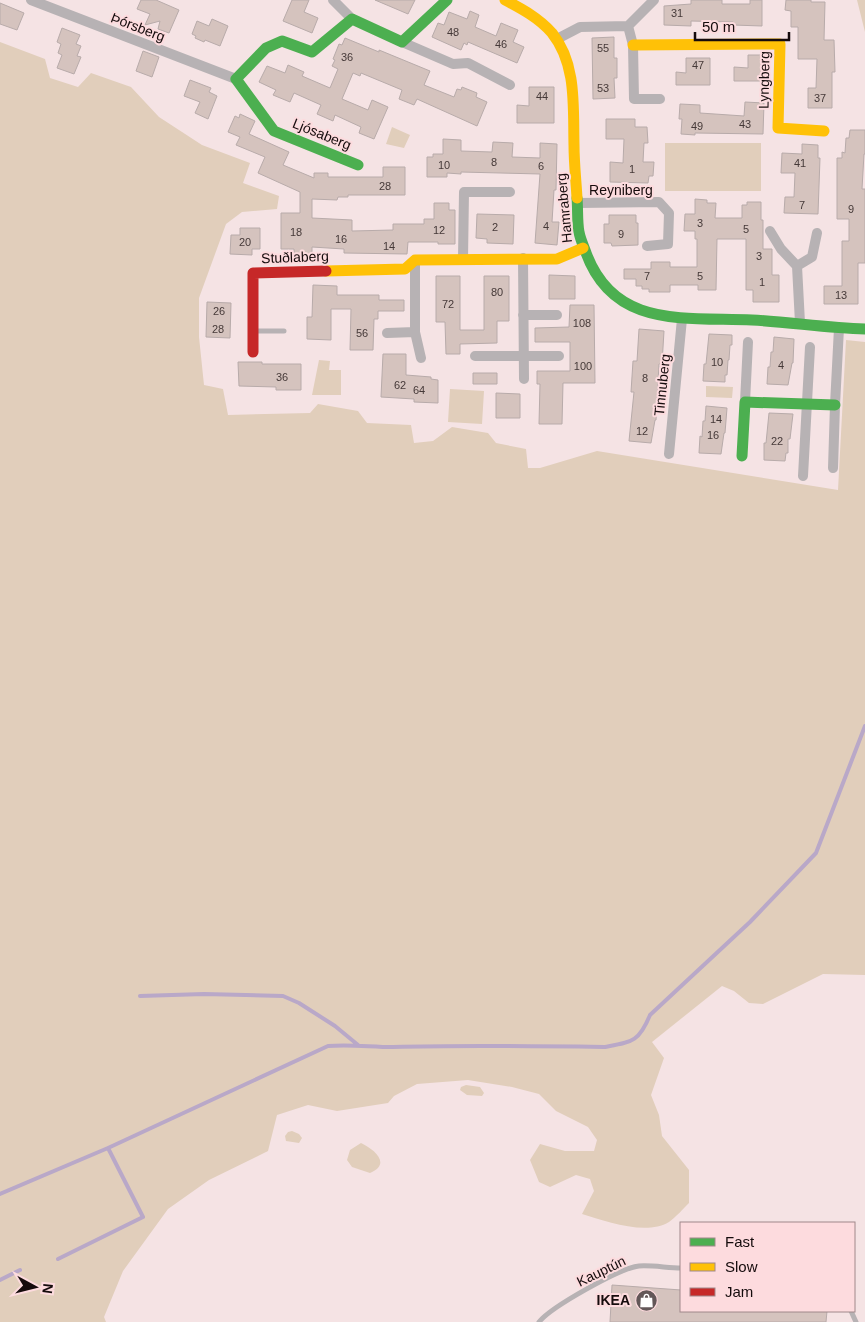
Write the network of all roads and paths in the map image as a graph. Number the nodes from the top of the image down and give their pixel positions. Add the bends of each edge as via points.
1 (31, 0) edge
2 (333, 0) edge
3 (447, 0) edge
4 (505, 0) edge
5 (654, 0) edge
6 (352, 19) junction
7 (628, 26) junction
8 (557, 39) junction
9 (402, 42) junction
10 (634, 45) junction
11 (236, 79) junction
12 (510, 85) dead end
13 (660, 99) dead end
14 (824, 130) dead end
15 (358, 165) dead end
16 (510, 192) dead end
17 (578, 203) junction
18 (770, 231) dead end
19 (817, 233) dead end
20 (647, 246) dead end
21 (583, 248) junction
22 (523, 258) junction
23 (462, 259) junction
24 (415, 260) junction
25 (797, 266) junction
26 (523, 315) junction
27 (557, 315) dead end
28 (682, 319) junction
29 (800, 323) junction
30 (839, 328) junction
31 (865, 329) edge
32 (253, 331) junction
33 (284, 332) dead end
34 (415, 332) junction
35 (387, 333) dead end
36 (748, 342) dead end
37 (810, 347) dead end
38 (253, 352) dead end
39 (475, 356) dead end
40 (524, 356) junction
41 (559, 356) dead end
42 (421, 358) dead end
43 (524, 379) dead end
44 (745, 402) junction
45 (807, 404) junction
46 (835, 405) junction
47 (669, 454) dead end
48 (742, 456) dead end
49 (833, 468) dead end
50 (803, 476) dead end
51 (680, 1268) edge
52 (539, 1322) edge

1 - 11 street, Þórsberg
2 - 6 street
3 - 9 street
4 - 8 street, Hamraberg via 533,14
5 - 7 street
6 - 9 street
6 - 11 street via 312,52 282,41 266,48
7 - 8 street via 580,27
7 - 10 street
8 - 17 street, Hamraberg via 570,75
9 - 12 street via 453,64 468,63
10 - 13 street via 634,99
10 - 14 street, Lyngberg via 780,44 778,128
11 - 15 street, Ljósaberg via 274,131
16 - 23 street via 464,192
17 - 20 street, Reyniberg via 659,202 669,213 668,244
17 - 21 street, Hamraberg
18 - 25 street
19 - 25 street via 812,257
21 - 22 street, Stuðlaberg via 556,259
21 - 28 street, Hamraberg via 592,269 610,293 635,310
22 - 23 street, Stuðlaberg
22 - 26 street
23 - 24 street, Stuðlaberg
24 - 32 street, Stuðlaberg via 404,269 253,273
24 - 34 street
25 - 29 street
26 - 27 street
26 - 40 street
28 - 29 street, Hamraberg
28 - 47 street, Tinnuberg
29 - 30 street, Hamraberg
30 - 31 street, Hamraberg
30 - 46 street
32 - 33 lane
32 - 38 street, Stuðlaberg
34 - 35 street
34 - 42 street
36 - 44 street
37 - 45 street
39 - 40 street
40 - 41 street
40 - 43 street
44 - 45 street
44 - 48 street
45 - 46 street
45 - 50 street
46 - 49 street
51 - 52 lane, Kauptún via 630,1268 583,1292 546,1314

